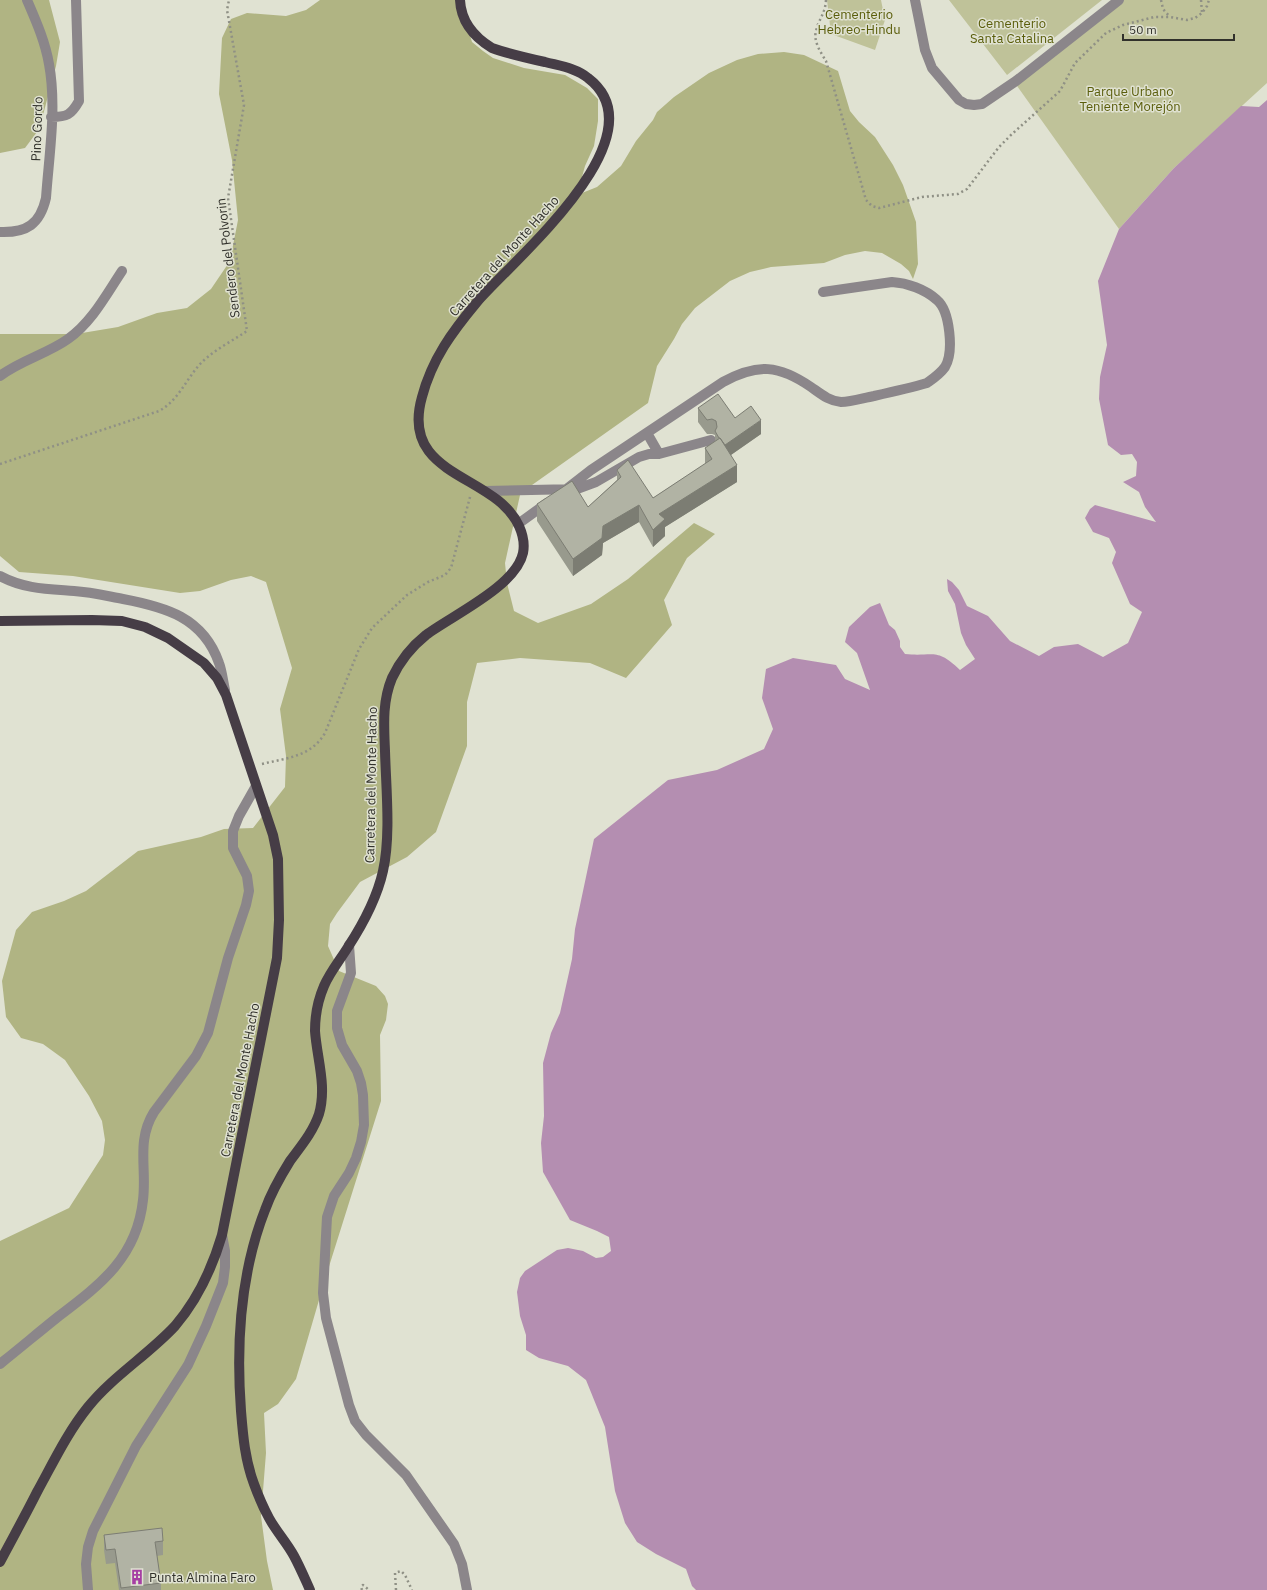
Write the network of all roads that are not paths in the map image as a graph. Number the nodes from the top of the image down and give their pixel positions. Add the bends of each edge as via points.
1 (27, 0) edge
2 (76, 0) edge
3 (460, 0) edge
4 (914, 0) edge
5 (1119, 0) edge
6 (51, 117) junction
7 (0, 232) edge
8 (122, 272) dead end
9 (823, 292) dead end
10 (0, 376) edge
11 (647, 433) junction
12 (711, 440) dead end
13 (659, 454) junction
14 (567, 488) junction
15 (485, 492) junction
16 (518, 524) junction
17 (0, 576) edge
18 (0, 621) edge
19 (226, 695) junction
20 (256, 786) junction
21 (349, 945) junction
22 (222, 1235) junction
23 (0, 1364) edge
24 (0, 1562) edge
25 (88, 1590) edge
26 (310, 1590) edge
27 (467, 1590) edge

1 - 6 street, Pino Gordo via 44,40 49,64
2 - 6 street via 79,101 73,111 63,117
3 - 15 main road, Carretera del Monte Hacho via 464,18 471,30 492,48 578,71 591,79 601,90 610,120 597,160 584,184 568,206 481,298 442,347 430,370 418,409 418,424 422,438 428,451 438,462
4 - 5 street via 925,50 932,68 959,100 974,105 982,104 1016,81
6 - 7 street, Pino Gordo via 43,211 35,222 24,230
8 - 10 street via 80,330 58,345
9 - 11 street via 892,282 913,286 937,299 947,319 950,353 946,366 938,376 927,383 848,402 826,398 794,376 776,370 758,369 740,373
11 - 13 street
11 - 14 street
12 - 13 street
13 - 14 street via 639,457 587,486
14 - 15 street
14 - 16 street
15 - 16 main road, Carretera del Monte Hacho via 508,509
16 - 21 main road, Carretera del Monte Hacho via 524,540 524,549 516,569 490,593 425,636 398,666 389,685 384,725 386,843 383,870 375,896
17 - 19 street via 13,583 108,596 159,606 177,614 200,631 209,642 219,663
18 - 19 main road, Carretera del Monte Hacho via 122,621 145,627 168,638 204,663 217,678
19 - 20 main road, Carretera del Monte Hacho
20 - 22 main road, Carretera del Monte Hacho via 273,835 278,859 277,958
20 - 23 street via 233,831 233,848 247,876 246,905 205,1039 196,1056 154,1112 145,1131 143,1200 132,1241 122,1259 93,1290
21 - 26 main road, Carretera del Monte Hacho via 323,987 316,1017 315,1032 322,1080 319,1114 267,1204 252,1254 244,1292 240,1331 239,1370 244,1446 253,1483 269,1518 295,1558
21 - 27 street via 351,973 337,1011 337,1028 361,1083 364,1125 362,1142 356,1158 334,1196 327,1217 323,1293 326,1318 355,1421 406,1475 454,1544 462,1564
22 - 24 main road, Carretera del Monte Hacho via 215,1260 190,1306 174,1326 106,1388 74,1425
22 - 25 street via 225,1251 223,1283 188,1365 136,1446 93,1531 86,1564

